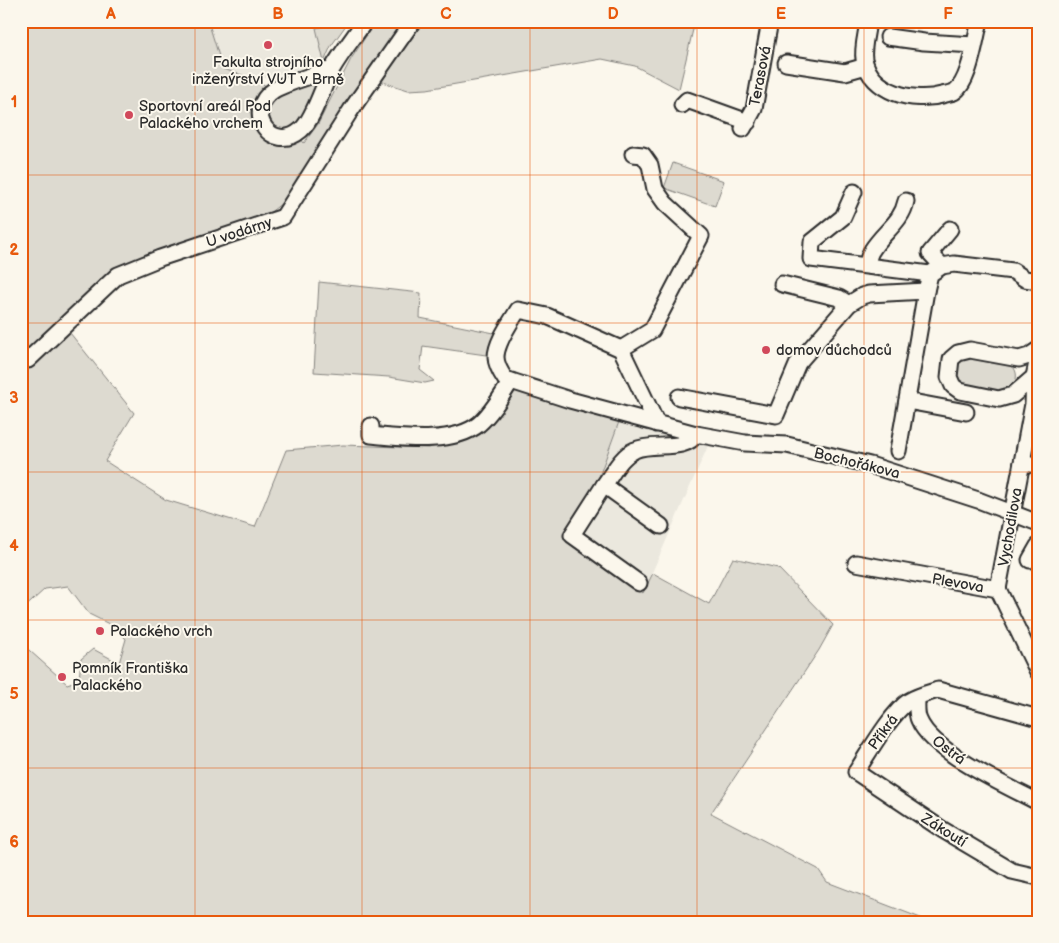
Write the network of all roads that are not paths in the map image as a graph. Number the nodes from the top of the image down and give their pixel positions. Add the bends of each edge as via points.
1 (365, 21) edge
2 (413, 21) edge
3 (770, 21) edge
4 (868, 21) edge
5 (980, 21) edge
6 (888, 37) dead end
7 (974, 45) junction
8 (786, 62) dead end
9 (866, 66) junction
10 (332, 69) junction
11 (682, 105) dead end
12 (633, 154) dead end
13 (854, 192) dead end
14 (906, 201) dead end
15 (950, 230) dead end
16 (867, 265) junction
17 (936, 270) junction
18 (1038, 281) edge
19 (782, 284) dead end
20 (926, 291) junction
21 (850, 304) junction
22 (621, 349) junction
23 (1038, 350) edge
24 (1038, 357) edge
25 (28, 360) dead end
26 (1034, 377) junction
27 (511, 381) junction
28 (679, 397) dead end
29 (907, 401) junction
30 (1035, 404) edge
31 (966, 412) dead end
32 (657, 424) junction
33 (371, 426) dead end
34 (696, 434) junction
35 (898, 451) dead end
36 (1022, 463) junction
37 (1038, 466) edge
38 (604, 485) junction
39 (1012, 513) junction
40 (1038, 523) edge
41 (661, 526) dead end
42 (1038, 546) edge
43 (1030, 560) dead end
44 (856, 563) dead end
45 (639, 583) dead end
46 (998, 589) junction
47 (1038, 672) edge
48 (917, 698) junction
49 (1038, 718) edge
50 (856, 772) joint
51 (1038, 802) edge
52 (1038, 877) edge

1 - 10 street
2 - 25 street, U vodárny via 283,217 118,275
3 - 11 street, Terasová via 754,109 745,126 687,100
4 - 9 street via 863,58
5 - 7 street
6 - 7 street
7 - 9 street via 966,77 954,91 933,97 908,97 888,90
8 - 9 street via 845,72
10 - 10 street via 280,88 264,99 261,123 269,133 282,137 300,131
12 - 22 street via 643,155 650,165 655,188 665,203 701,236 652,330
13 - 16 street via 843,216 812,242 811,259
14 - 16 street via 904,211 894,225 870,251
15 - 17 street via 930,253
16 - 17 street
17 - 18 street via 954,264 1013,271 1025,279
17 - 20 street
19 - 21 street via 839,298
20 - 21 street via 869,294
20 - 29 street
21 - 28 street via 798,363 776,415
22 - 27 street via 547,316 518,310 502,336 496,356 500,371 505,379
22 - 32 street
23 - 26 street via 1019,359 970,350 958,353 951,359 949,377 960,391 999,399 1012,395
24 - 26 street, Vychodilova
26 - 30 street, Vychodilova
27 - 32 street, Bochořákova
27 - 33 street via 480,423 470,430 454,435 412,438 371,435
29 - 31 street
29 - 35 street
30 - 36 street, Vychodilova
32 - 34 street, Bochořákova
34 - 38 street via 686,444 636,449 626,456
34 - 39 street, Bochořákova via 787,445 870,465
36 - 37 street
36 - 39 street, Vychodilova
38 - 41 street
38 - 45 street via 572,535
39 - 40 street, Bochořákova
39 - 46 street, Vychodilova
42 - 43 street
44 - 46 street, Plevova
46 - 47 street, Plevova
48 - 49 street via 938,690
48 - 50 street, Příkrá via 898,711
48 - 51 street, Ostrá via 918,718 923,729 938,744 983,774
50 - 52 street, Zákoutí via 1012,871

